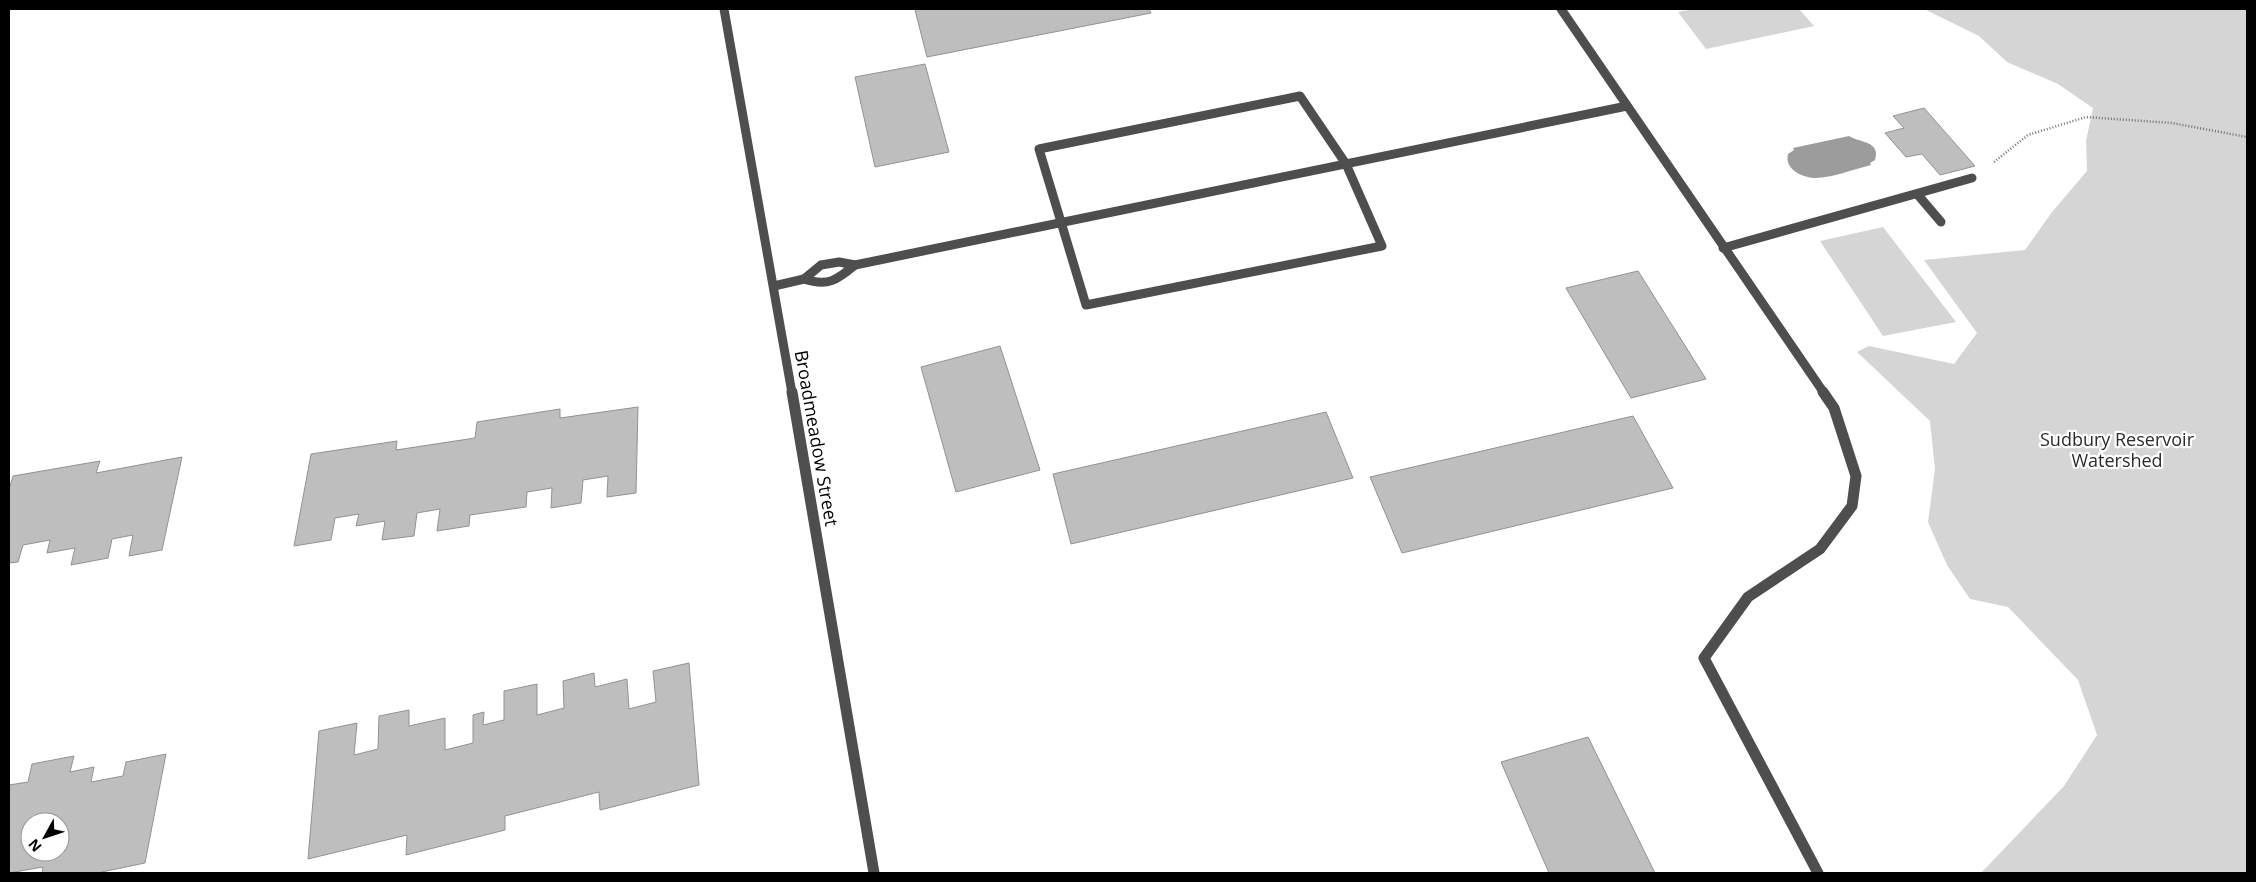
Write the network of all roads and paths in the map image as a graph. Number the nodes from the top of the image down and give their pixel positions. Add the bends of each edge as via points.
1 (724, 9) edge
2 (1560, 9) edge
3 (1627, 106) junction
4 (2247, 137) edge
5 (1346, 164) junction
6 (1972, 178) joint
7 (1918, 195) junction
8 (1941, 222) dead end
9 (1062, 223) junction
10 (1723, 248) junction
11 (855, 265) junction
12 (804, 279) junction
13 (774, 286) junction
14 (874, 873) edge
15 (1818, 873) edge

1 - 13 street, Broadmeadow Street
2 - 3 street
3 - 5 street
3 - 10 street
4 - 6 path via 2172,122 2086,117 2028,135
5 - 9 street
5 - 9 street via 1300,96 1039,149
5 - 9 street via 1382,246 1086,304
6 - 7 street
7 - 8 street
7 - 10 street
9 - 11 street
10 - 15 street via 1834,408 1856,476 1852,506 1820,549 1748,597 1704,658
11 - 12 street via 838,279 819,284
11 - 12 street via 836,260 814,267
12 - 13 street
13 - 14 street, Broadmeadow Street

